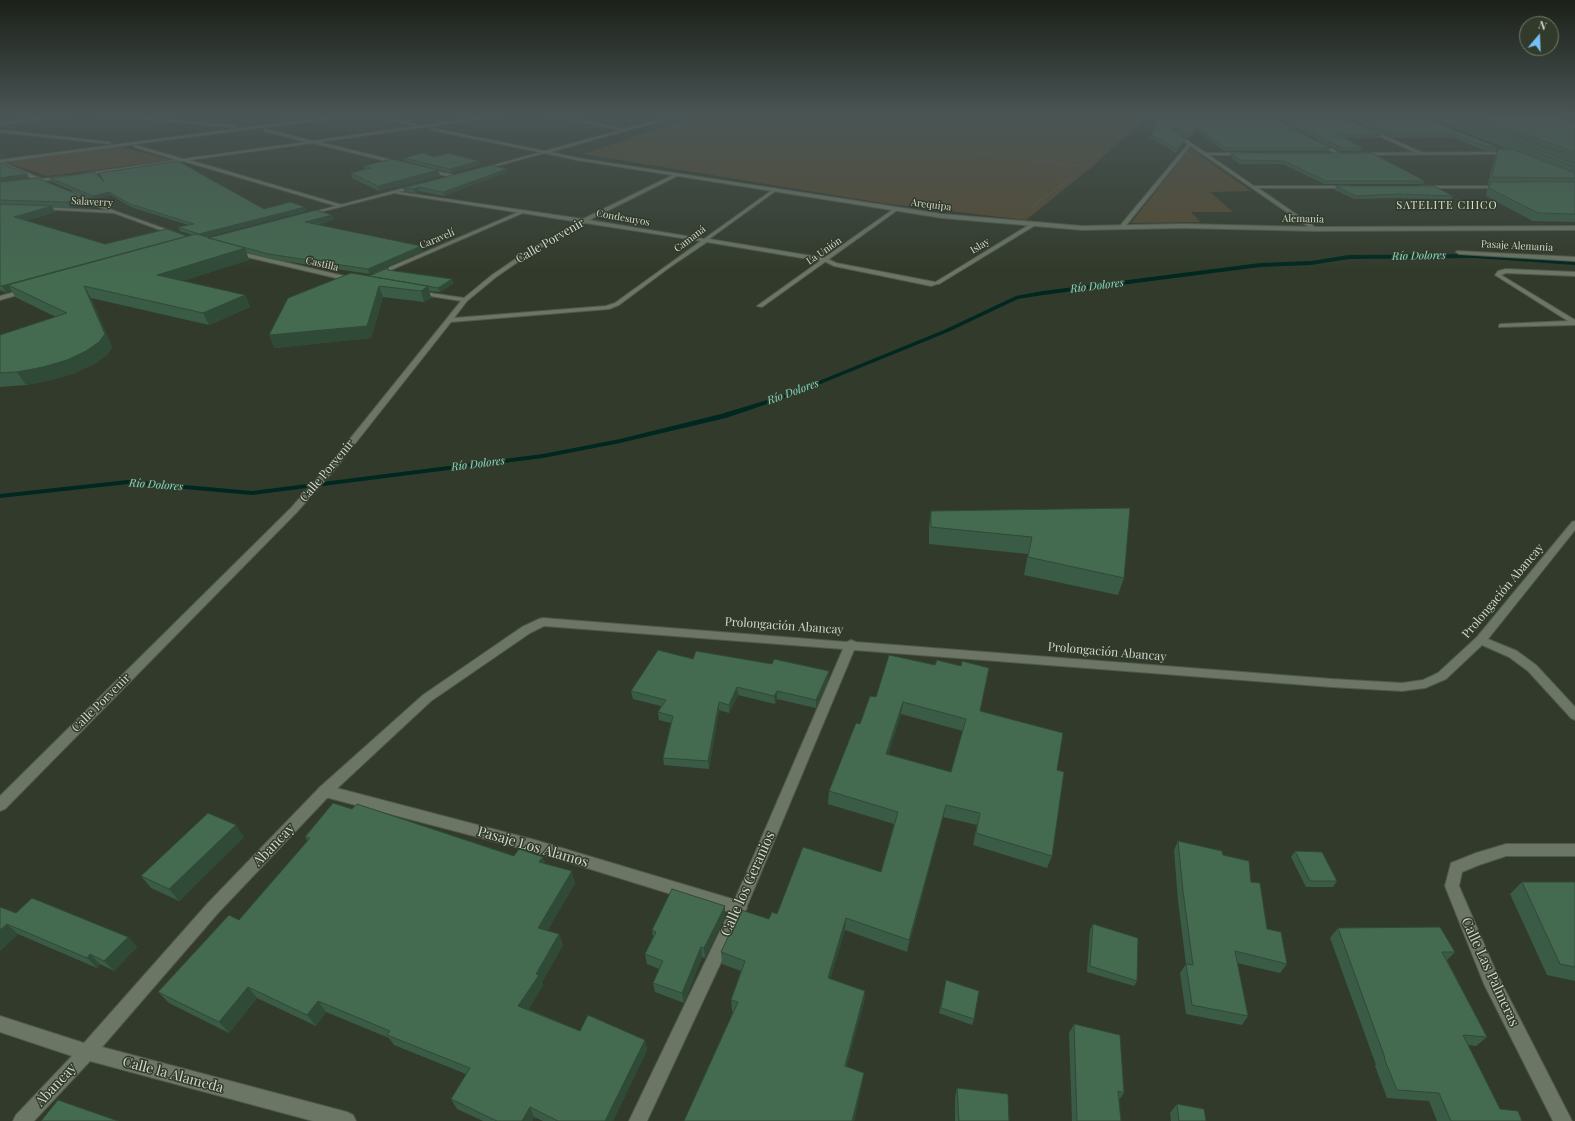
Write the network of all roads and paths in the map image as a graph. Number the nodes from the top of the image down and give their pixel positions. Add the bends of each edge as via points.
1 (12, 167) edge
2 (134, 167) edge
3 (210, 167) edge
4 (485, 167) edge
5 (632, 167) edge
6 (1085, 167) edge
7 (1171, 167) edge
8 (1225, 167) edge
9 (421, 169) edge
10 (475, 170) edge
11 (460, 174) edge
12 (677, 174) junction
13 (79, 175) edge
14 (72, 176) edge
15 (452, 176) junction
16 (443, 179) edge
17 (42, 180) junction
18 (21, 183) edge
19 (422, 184) edge
20 (55, 186) edge
21 (1254, 187) junction
22 (1356, 187) edge
23 (1419, 187) edge
24 (1505, 187) edge
25 (775, 190) junction
26 (68, 191) edge
27 (394, 192) junction
28 (340, 206) junction
29 (1031, 207) dead end
30 (31, 208) edge
31 (898, 209) junction
32 (115, 212) junction
33 (523, 212) junction
34 (301, 216) edge
35 (584, 221) junction
36 (1032, 224) junction
37 (1121, 228) junction
38 (1315, 228) junction
39 (1575, 228) edge
40 (179, 234) edge
41 (705, 241) junction
42 (231, 251) edge
43 (1459, 252) dead end
44 (1575, 259) edge
45 (826, 260) junction
46 (1575, 274) edge
47 (372, 276) edge
48 (359, 282) edge
49 (937, 283) joint
50 (32, 289) edge
51 (412, 291) edge
52 (0, 298) edge
53 (465, 300) junction
54 (760, 306) dead end
55 (449, 320) junction
56 (1575, 323) edge
57 (1501, 326) dead end
58 (1575, 524) edge
59 (566, 623) joint
60 (1481, 640) junction
61 (851, 644) junction
62 (1575, 715) edge
63 (325, 791) junction
64 (0, 805) edge
65 (1575, 850) edge
66 (739, 908) junction
67 (0, 1024) edge
68 (87, 1052) junction
69 (22, 1121) edge
70 (347, 1121) edge
71 (638, 1121) edge
72 (1563, 1121) edge

1 - 17 street
2 - 13 street
3 - 28 street
4 - 10 street
5 - 12 street, Arequipa
6 - 29 path
7 - 37 street
8 - 21 street
9 - 15 street
11 - 15 street
12 - 25 street, Arequipa
12 - 35 street, Calle Porvenir
14 - 17 street
15 - 16 street
17 - 18 street
17 - 20 street
19 - 27 street
21 - 22 street
21 - 38 street
23 - 24 street
25 - 31 street, Arequipa
25 - 41 street, Camaná
26 - 32 street
27 - 28 street
27 - 33 street, Condesuyos
28 - 34 street
30 - 32 street, Salaverry
31 - 36 street, Arequipa via 942,216
31 - 45 street, La Unión
32 - 40 street, Salaverry
33 - 35 street, Condesuyos
33 - 47 street, Caravelí
35 - 41 street, Condesuyos
35 - 53 street, Calle Porvenir via 526,254
36 - 37 street, Alemania
36 - 49 street, Islay
37 - 38 street, Alemania
38 - 39 street, Alemania
41 - 45 street, Condesuyos
41 - 55 street, Camaná via 617,304 607,308
42 - 48 street, Castilla
43 - 44 street, Pasaje Alemania
45 - 49 street, Condesuyos via 834,264 931,284
45 - 54 street, La Unión
46 - 56 street via 1506,271 1498,275
50 - 52 street
51 - 53 street
53 - 55 street, Calle Porvenir
55 - 64 street, Calle Porvenir via 332,467 294,510
56 - 57 street
58 - 60 street, Prolongación Abancay
59 - 61 street, Prolongación Abancay
59 - 63 street, Abancay via 544,622 526,630 427,698
60 - 61 street, Prolongación Abancay via 1442,676 1425,684 1402,687 1324,683
60 - 62 street via 1513,654 1532,668
61 - 66 street, Calle los Geranios
63 - 66 street, Pasaje Los Alamos via 535,846
63 - 68 street, Abancay via 213,908
65 - 72 street, Calle Las Palmeras via 1506,850 1456,868 1452,886 1490,978
66 - 71 street, Calle los Geranios
67 - 68 street, Calle la Alameda
68 - 69 street, Abancay
68 - 70 street, Calle la Alameda

